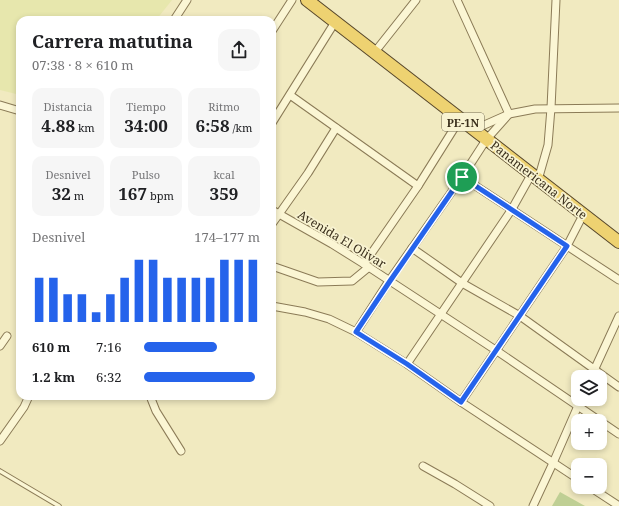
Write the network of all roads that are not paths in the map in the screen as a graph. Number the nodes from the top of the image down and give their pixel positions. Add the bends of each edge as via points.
1 (187, 0) edge
2 (292, 0) edge
3 (307, 0) edge
4 (416, 0) edge
5 (457, 0) edge
6 (556, 0) edge
7 (177, 16) edge
8 (335, 22) junction
9 (276, 25) edge
10 (374, 53) junction
11 (290, 95) junction
12 (0, 105) edge
13 (550, 108) junction
14 (619, 108) edge
15 (16, 110) edge
16 (510, 114) junction
17 (276, 117) edge
18 (460, 119) junction
19 (336, 128) junction
20 (473, 130) junction
21 (486, 140) junction
22 (462, 177) junction
23 (535, 177) junction
24 (418, 186) junction
25 (512, 210) junction
26 (276, 212) edge
27 (280, 214) junction
28 (583, 215) junction
29 (276, 219) edge
30 (619, 242) edge
31 (567, 246) junction
32 (412, 248) junction
33 (366, 265) junction
34 (276, 267) edge
35 (619, 280) edge
36 (390, 281) junction
37 (462, 283) junction
38 (276, 307) edge
39 (440, 314) junction
40 (520, 316) junction
41 (619, 316) edge
42 (356, 332) junction
43 (7, 336) dead end
44 (0, 346) edge
45 (496, 351) junction
46 (407, 364) junction
47 (594, 369) junction
48 (619, 387) edge
49 (571, 397) edge
50 (27, 400) edge
51 (152, 400) edge
52 (461, 402) junction
53 (577, 406) edge
54 (584, 406) edge
55 (619, 434) edge
56 (0, 441) edge
57 (181, 451) dead end
58 (554, 463) junction
59 (424, 466) dead end
60 (0, 471) edge
61 (571, 474) edge
62 (601, 494) edge
63 (59, 506) edge
64 (490, 506) edge
65 (533, 506) edge
66 (619, 506) edge

1 - 7 street
2 - 9 street
3 - 8 highway, Panamericana Norte / PE-1N
4 - 10 street
5 - 16 street
6 - 13 street
8 - 10 highway, Panamericana Norte / PE-1N
8 - 11 street
10 - 18 highway, Panamericana Norte / PE-1N
11 - 17 street
11 - 19 street
12 - 15 street
13 - 14 street
13 - 16 street
13 - 23 street via 548,145
16 - 20 street
16 - 21 street
18 - 20 highway, Panamericana Norte / PE-1N
18 - 24 street
19 - 24 street
19 - 27 street
20 - 21 highway, Panamericana Norte / PE-1N
21 - 22 street
21 - 23 highway, Panamericana Norte / PE-1N
22 - 25 street
22 - 32 street
23 - 25 street
23 - 28 highway, Panamericana Norte / PE-1N
24 - 33 street
25 - 31 street
25 - 37 street
26 - 27 street, Avenida El Olivar
27 - 29 street
27 - 33 street, Avenida El Olivar
28 - 30 highway, Panamericana Norte / PE-1N
28 - 31 street
31 - 35 street
31 - 40 street
32 - 36 street
32 - 37 street
33 - 34 street via 352,281 318,282
33 - 36 street, Avenida El Olivar
36 - 39 street, Avenida El Olivar
36 - 42 street
37 - 39 street
37 - 40 street
38 - 42 street via 329,319
39 - 45 street, Avenida El Olivar
39 - 46 street
40 - 45 street
40 - 47 street
41 - 47 street
42 - 46 street
43 - 44 street
45 - 49 street, Avenida El Olivar
45 - 52 street
46 - 52 street
47 - 48 street
50 - 56 street
51 - 57 street
52 - 58 street
53 - 58 street
54 - 55 street, Avenida El Olivar
58 - 61 street
58 - 65 street
59 - 64 street
60 - 63 lane
62 - 66 street

